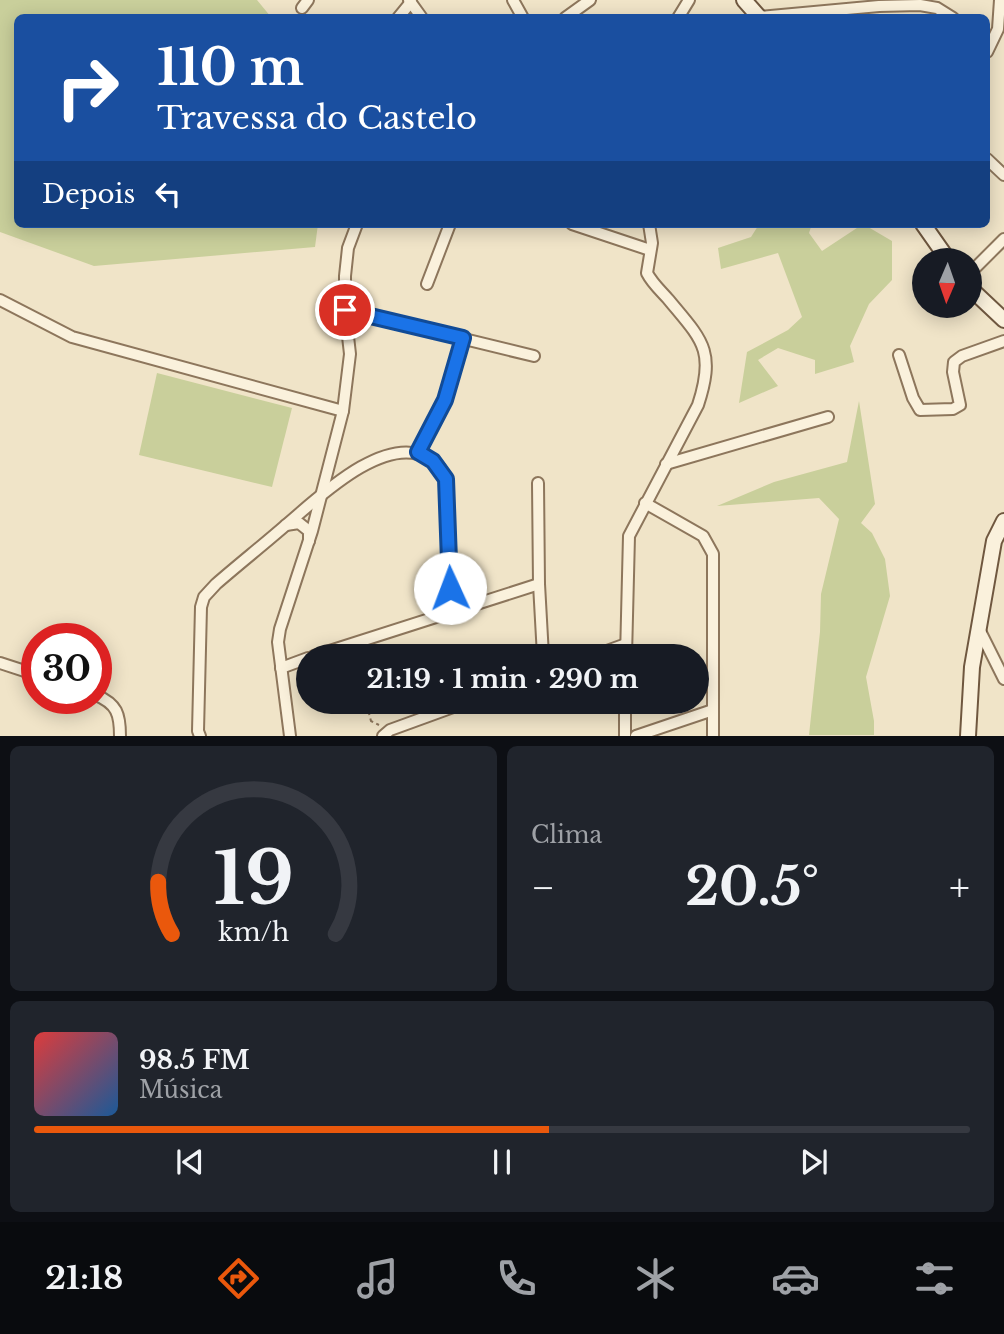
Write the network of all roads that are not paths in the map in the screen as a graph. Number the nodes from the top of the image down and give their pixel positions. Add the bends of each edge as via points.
1 (590, 0) edge
2 (744, 0) edge
3 (1000, 0) edge
4 (571, 14) edge
5 (757, 14) edge
6 (792, 14) edge
7 (947, 14) edge
8 (990, 46) edge
9 (990, 162) edge
10 (1004, 175) edge
11 (356, 228) edge
12 (448, 228) edge
13 (584, 228) edge
14 (650, 228) edge
15 (926, 228) edge
16 (1004, 239) edge
17 (939, 248) edge
18 (650, 250) junction
19 (982, 260) edge
20 (427, 284) dead end
21 (982, 299) edge
22 (0, 300) edge
23 (345, 310) junction
24 (1004, 320) edge
25 (463, 338) junction
26 (1004, 341) edge
27 (899, 355) dead end
28 (534, 356) dead end
29 (344, 411) junction
30 (828, 416) dead end
31 (418, 452) junction
32 (666, 464) junction
33 (538, 484) dead end
34 (323, 494) junction
35 (645, 503) junction
36 (1004, 521) edge
37 (286, 525) junction
38 (309, 541) junction
39 (539, 584) junction
40 (451, 612) junction
41 (979, 629) junction
42 (351, 644) edge
43 (542, 644) edge
44 (626, 644) edge
45 (296, 662) edge
46 (0, 663) edge
47 (281, 668) junction
48 (21, 670) edge
49 (1004, 679) edge
50 (112, 705) edge
51 (713, 710) junction
52 (436, 714) edge
53 (625, 714) edge
54 (386, 733) edge
55 (197, 734) edge
56 (120, 736) edge
57 (290, 736) edge
58 (625, 736) edge
59 (636, 736) edge
60 (713, 736) edge
61 (968, 736) edge

1 - 4 street
2 - 5 street
3 - 8 street via 998,29
6 - 7 street via 920,5
9 - 10 street
11 - 23 street via 348,248
12 - 20 street
13 - 18 street
14 - 18 street
15 - 17 street
16 - 19 street
18 - 32 street via 647,273 695,332 707,359 698,405
21 - 24 street
22 - 29 street via 72,337
23 - 25 street
23 - 29 street via 349,354
25 - 28 street
25 - 31 street via 445,400
26 - 27 street via 954,362 960,405 953,409 920,410
29 - 34 street
30 - 32 street
31 - 34 street via 369,463
31 - 40 street via 433,461 446,479
32 - 35 street
33 - 39 street
34 - 37 street
34 - 38 street
35 - 44 street via 628,542
35 - 51 street via 703,536 713,554
36 - 41 street via 994,541
37 - 38 street via 299,523 309,531
37 - 55 street via 204,597
38 - 47 street via 280,629
39 - 40 street
39 - 43 street
40 - 42 street
41 - 49 street
41 - 61 street
45 - 47 street
46 - 48 street
47 - 57 street
50 - 56 street via 119,714
51 - 59 street
51 - 60 street
52 - 54 street
53 - 58 street

